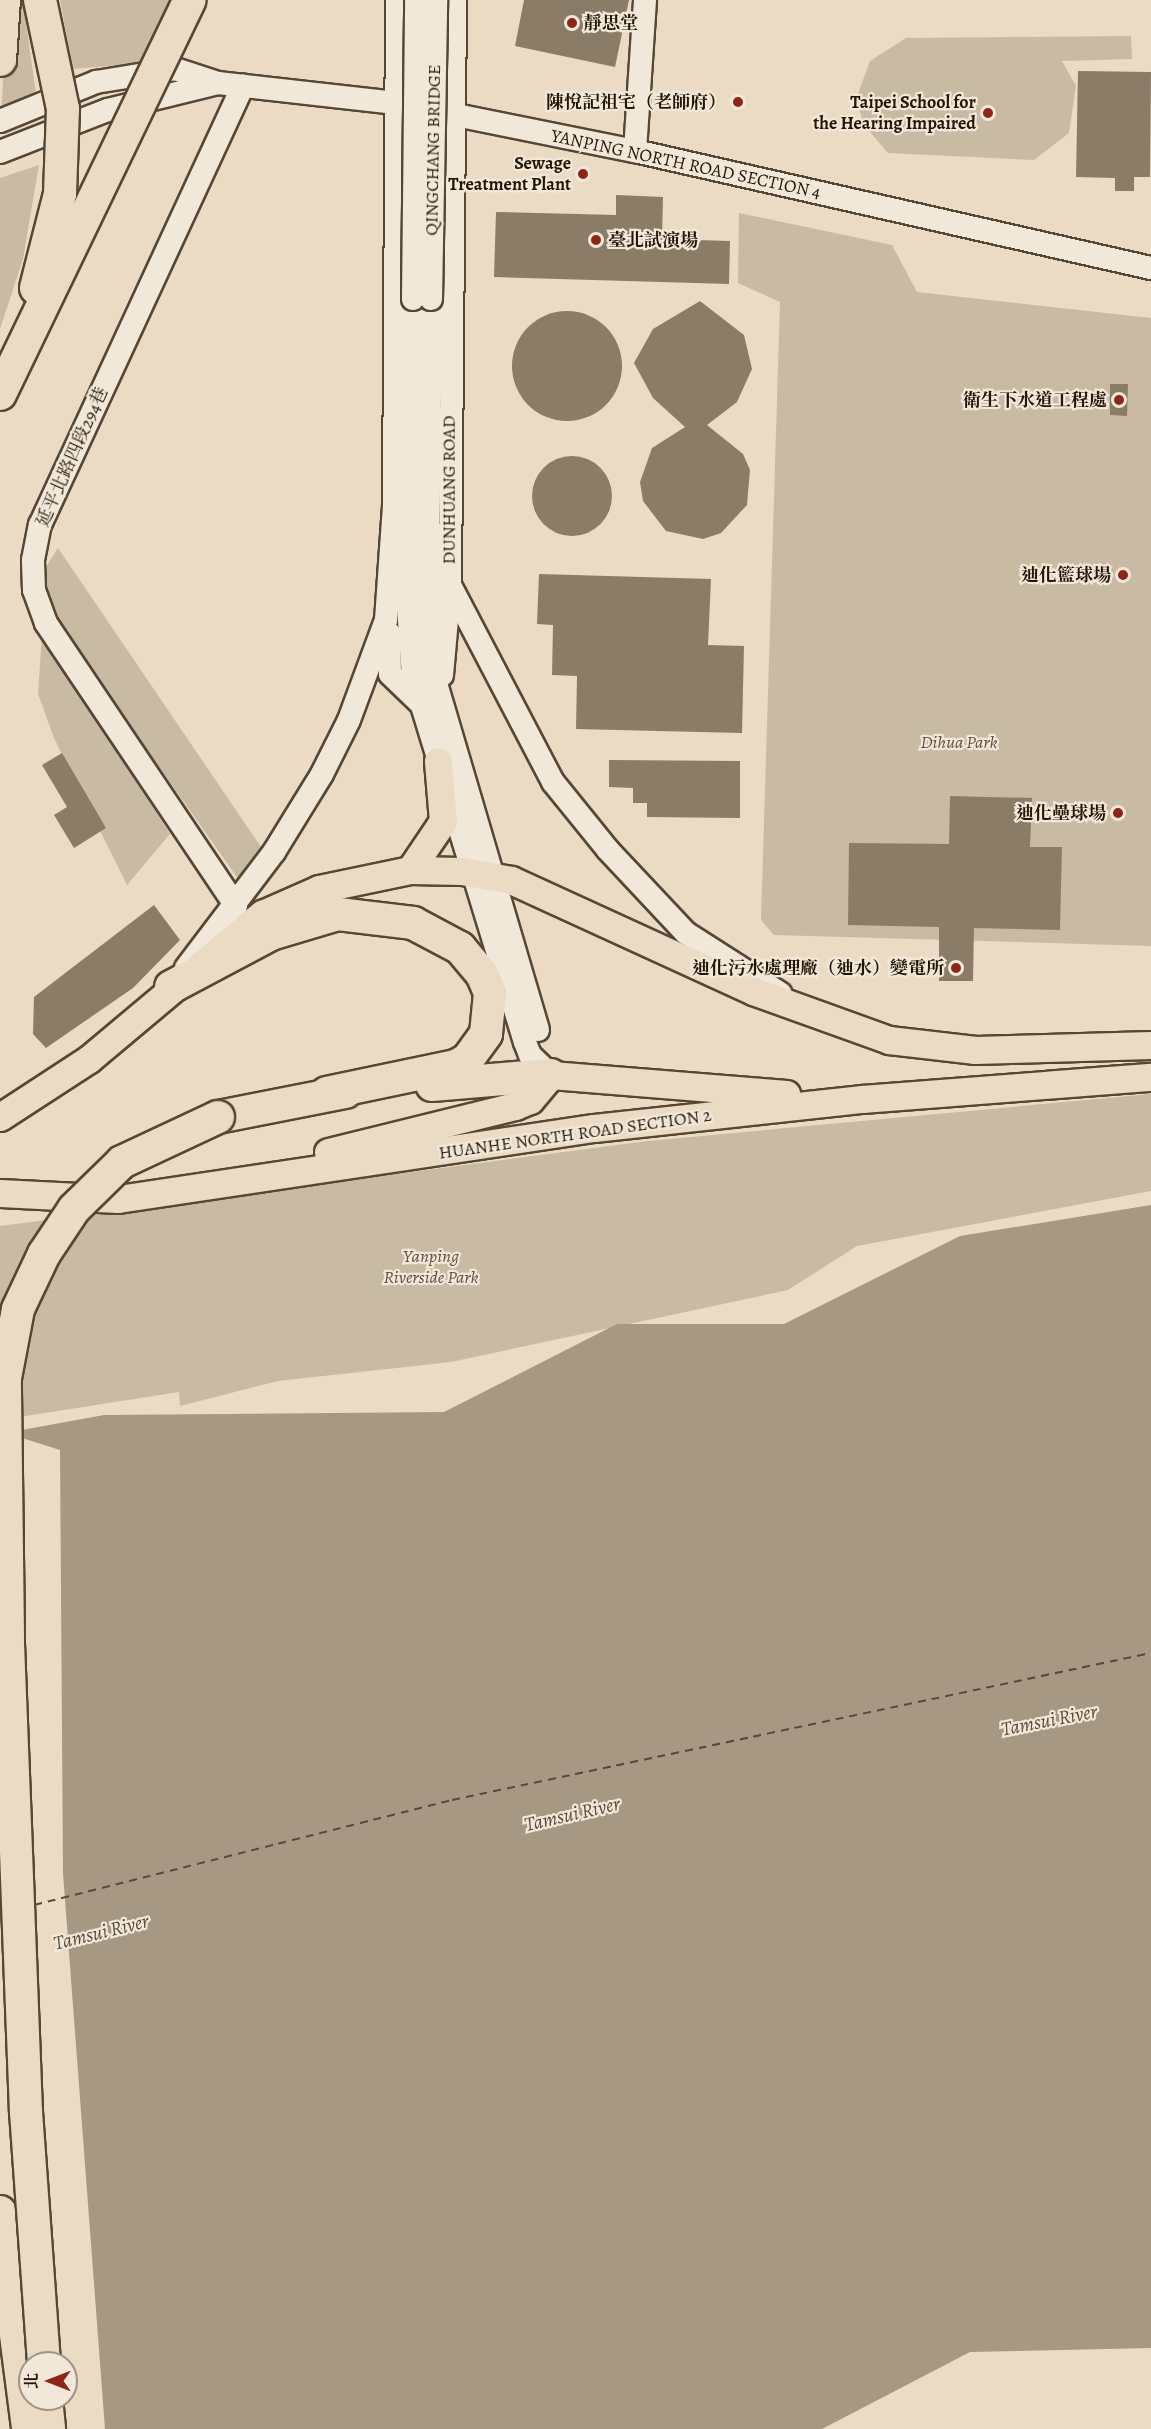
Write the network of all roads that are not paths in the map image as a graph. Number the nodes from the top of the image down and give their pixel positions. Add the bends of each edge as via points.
1 (4, 0) edge
2 (40, 0) edge
3 (190, 0) edge
4 (397, 0) edge
5 (416, 0) edge
6 (436, 0) edge
7 (455, 0) edge
8 (645, 0) edge
9 (0, 60) edge
10 (218, 83) junction
11 (243, 86) junction
12 (396, 103) junction
13 (454, 116) junction
14 (0, 121) edge
15 (635, 151) junction
16 (0, 152) edge
17 (1151, 268) edge
18 (422, 299) junction
19 (0, 393) edge
20 (391, 569) junction
21 (450, 585) junction
22 (430, 702) junction
23 (438, 761) junction
24 (410, 870) junction
25 (482, 873) junction
26 (236, 906) junction
27 (171, 987) junction
28 (814, 1016) junction
29 (1151, 1045) edge
30 (551, 1075) junction
31 (1151, 1077) edge
32 (327, 1093) junction
33 (862, 1099) junction
34 (0, 1117) edge
35 (170, 1192) junction
36 (0, 1193) edge
37 (0, 2212) edge
38 (43, 2351) edge
39 (47, 2411) edge
40 (28, 2429) edge
41 (49, 2429) edge

1 - 9 highway
2 - 19 highway, bridge via 63,109 60,194 34,298
3 - 19 highway, bridge
4 - 12 street
5 - 18 street, QINGCHANG BRIDGE, bridge
6 - 18 street, QINGCHANG BRIDGE, bridge
7 - 13 street, DUNHUANG ROAD
8 - 15 street
10 - 11 street, YANPING NORTH ROAD SECTION 4
10 - 14 street, YANPING NORTH ROAD SECTION 4 via 175,69 96,82
10 - 16 street, YANPING NORTH ROAD SECTION 4 via 108,110
11 - 12 street, YANPING NORTH ROAD SECTION 4
11 - 26 street, 延平北路四段294巷 via 40,525 33,560 34,590 46,624
12 - 13 street, YANPING NORTH ROAD SECTION 4
12 - 20 street
13 - 15 street, YANPING NORTH ROAD SECTION 4
13 - 21 street, DUNHUANG ROAD
15 - 17 street, YANPING NORTH ROAD SECTION 4
18 - 22 street via 408,649
20 - 22 street via 390,674
20 - 26 street via 380,641 349,720 296,818
21 - 22 street
21 - 28 street, DUNHUANG ROAD via 553,782 608,850 686,933
22 - 23 street
22 - 25 street
23 - 24 main road via 443,821
23 - 25 street
24 - 25 main road
24 - 27 main road via 319,889 262,914
25 - 28 main road
25 - 30 street
26 - 27 street
27 - 32 highway via 271,934 338,914 413,923 459,948 483,974 490,993 486,1034 468,1059 456,1066
27 - 34 main road via 89,1059
28 - 29 main road via 930,1047
30 - 32 highway
30 - 33 main road
30 - 35 main road via 530,1100 515,1106
31 - 33 main road, HUANHE NORTH ROAD SECTION 2
32 - 38 highway, bridge via 218,1117 122,1162 74,1209 44,1254 18,1310 6,1378 8,1636 26,2112
33 - 35 main road, HUANHE NORTH ROAD SECTION 2 via 594,1128
35 - 36 main road, HUANHE NORTH ROAD SECTION 2 via 118,1199
37 - 40 highway
39 - 41 highway

